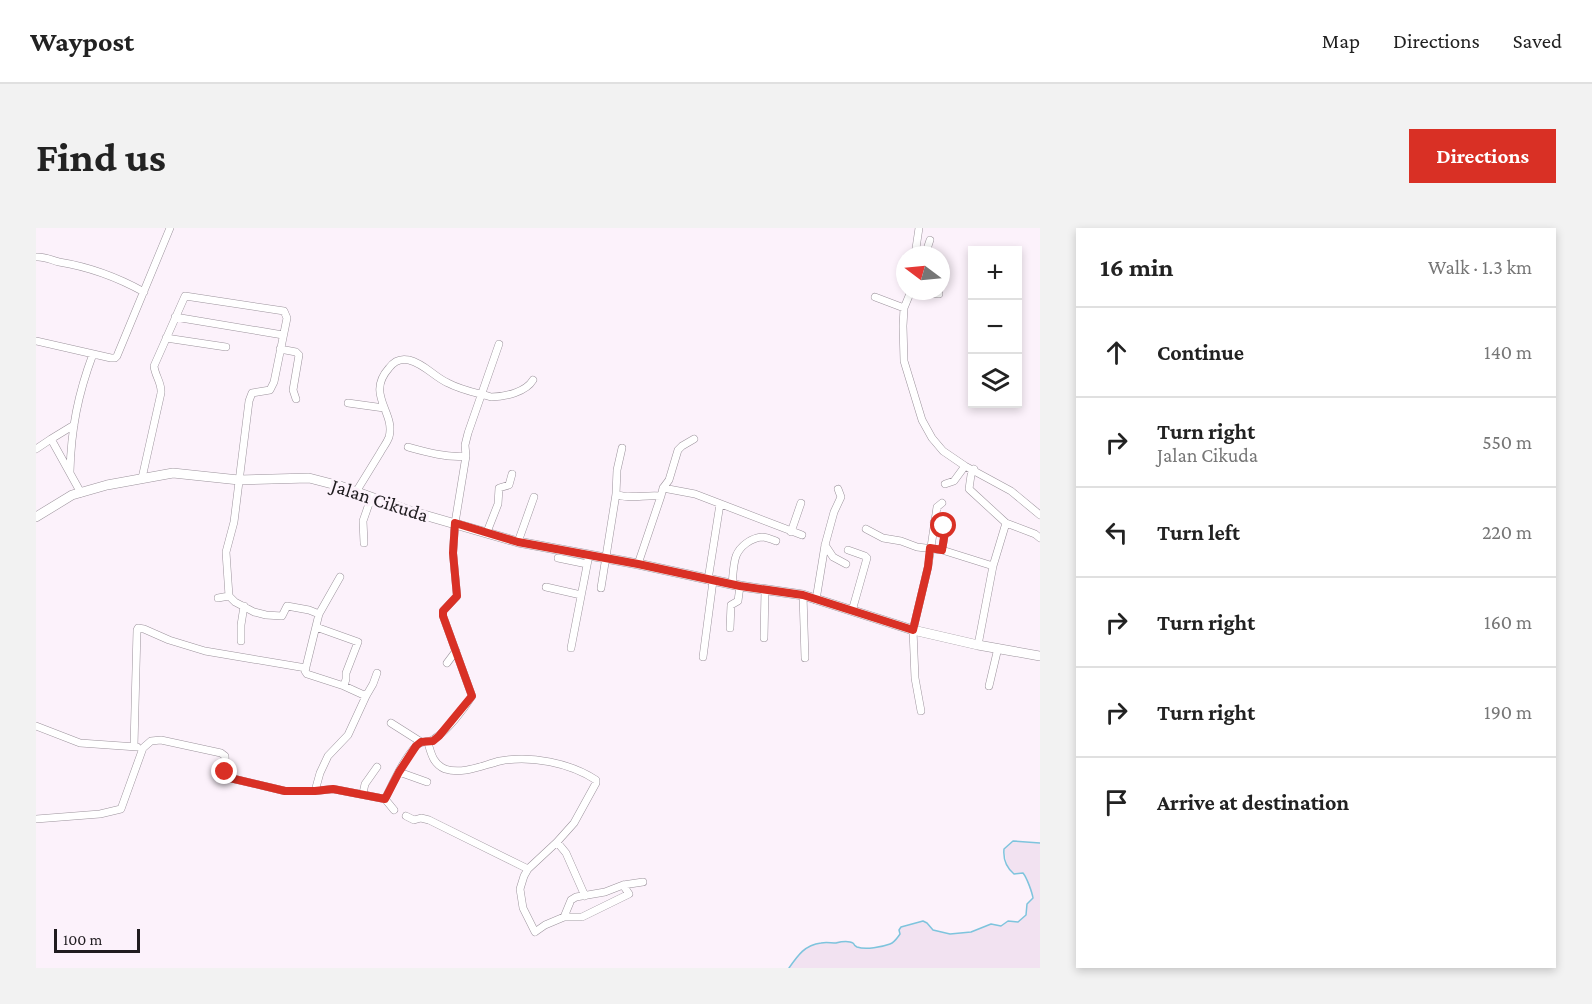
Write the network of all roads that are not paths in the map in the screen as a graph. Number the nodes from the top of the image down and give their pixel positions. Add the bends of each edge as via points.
1 (170, 228) edge
2 (919, 228) edge
3 (930, 240) dead end
4 (916, 246) edge
5 (928, 246) edge
6 (36, 257) edge
7 (144, 292) junction
8 (875, 297) dead end
9 (908, 300) edge
10 (904, 308) junction
11 (175, 317) junction
12 (283, 335) junction
13 (166, 338) junction
14 (36, 341) edge
15 (499, 344) dead end
16 (226, 347) dead end
17 (280, 350) junction
18 (93, 354) junction
19 (533, 380) dead end
20 (481, 394) junction
21 (296, 399) dead end
22 (348, 403) dead end
23 (384, 408) junction
24 (74, 425) junction
25 (51, 439) junction
26 (694, 439) dead end
27 (408, 447) dead end
28 (622, 448) dead end
29 (36, 449) edge
30 (466, 456) junction
31 (965, 466) junction
32 (974, 469) junction
33 (70, 471) junction
34 (512, 474) dead end
35 (142, 478) junction
36 (239, 480) junction
37 (945, 484) dead end
38 (838, 489) dead end
39 (356, 492) junction
40 (662, 492) junction
41 (81, 493) junction
42 (616, 494) junction
43 (534, 497) dead end
44 (372, 498) junction
45 (801, 503) dead end
46 (942, 503) dead end
47 (720, 504) junction
48 (1040, 515) edge
49 (36, 517) edge
50 (934, 522) junction
51 (455, 523) junction
52 (1006, 523) junction
53 (866, 529) dead end
54 (791, 531) junction
55 (487, 532) junction
56 (802, 535) dead end
57 (1040, 538) edge
58 (776, 540) dead end
59 (518, 542) junction
60 (364, 543) dead end
61 (825, 545) junction
62 (930, 548) junction
63 (848, 550) dead end
64 (942, 550) junction
65 (558, 558) dead end
66 (606, 558) junction
67 (588, 560) junction
68 (638, 564) junction
69 (846, 564) dead end
70 (993, 566) junction
71 (340, 577) dead end
72 (711, 580) junction
73 (736, 585) junction
74 (546, 586) dead end
75 (601, 588) dead end
76 (765, 590) junction
77 (581, 595) junction
78 (803, 595) junction
79 (229, 596) junction
80 (218, 598) dead end
81 (816, 600) junction
82 (244, 606) junction
83 (852, 611) junction
84 (319, 614) junction
85 (316, 627) junction
86 (730, 628) dead end
87 (913, 630) junction
88 (764, 638) dead end
89 (241, 641) dead end
90 (978, 645) junction
91 (571, 648) dead end
92 (998, 648) junction
93 (456, 651) junction
94 (1040, 656) edge
95 (703, 657) dead end
96 (805, 658) dead end
97 (447, 663) dead end
98 (306, 668) junction
99 (377, 673) dead end
100 (344, 686) junction
101 (989, 686) dead end
102 (366, 696) junction
103 (921, 711) dead end
104 (392, 723) dead end
105 (36, 726) edge
106 (424, 743) junction
107 (134, 746) junction
108 (143, 748) junction
109 (377, 767) dead end
110 (399, 772) junction
111 (427, 782) dead end
112 (315, 791) junction
113 (363, 794) junction
114 (385, 799) junction
115 (394, 810) dead end
116 (406, 816) dead end
117 (36, 819) edge
118 (557, 842) junction
119 (528, 869) junction
120 (642, 882) dead end
121 (623, 885) junction
122 (585, 896) junction
123 (564, 917) junction

1 - 7 street
2 - 4 street
3 - 5 street
6 - 7 street via 96,270
7 - 18 street via 117,356
8 - 10 street
9 - 10 street
10 - 31 street via 903,361 922,420 943,452
11 - 12 street
11 - 12 street via 185,296 282,310 286,318
11 - 13 street
12 - 17 street
13 - 16 street
13 - 35 street via 154,366 161,393
14 - 18 street
15 - 20 street
17 - 21 street via 299,355 293,390
17 - 36 street via 270,390 250,394
18 - 24 street
19 - 20 street via 526,388 495,398
20 - 23 street via 445,382 425,366 397,360 380,384
20 - 30 street via 465,445
22 - 23 street
23 - 39 street via 389,435
24 - 25 street
24 - 33 street
25 - 29 street
25 - 33 street
26 - 40 street via 678,450
27 - 30 street
28 - 42 street
30 - 51 street
31 - 32 street
31 - 37 street via 954,481
32 - 48 street via 1011,491
32 - 52 street via 969,489
33 - 41 street
34 - 55 street via 509,485 499,488 498,504
35 - 36 street, Jalan Cikuda via 173,473
35 - 41 street, Jalan Cikuda
36 - 39 street, Jalan Cikuda via 309,478
36 - 79 street via 226,552
38 - 61 street via 841,497
39 - 44 street, Jalan Cikuda
40 - 42 street
40 - 47 street via 695,494
40 - 68 street
41 - 49 street, Jalan Cikuda
42 - 66 street
43 - 59 street
44 - 51 street, Jalan Cikuda
44 - 60 street via 363,521
45 - 54 street
46 - 50 street via 937,507
47 - 54 street
47 - 72 street
50 - 62 street
50 - 64 street via 945,529
51 - 55 street, Jalan Cikuda
51 - 93 street via 457,596 443,616
52 - 57 street
52 - 70 street
53 - 62 street via 883,538
54 - 56 street
55 - 59 street, Jalan Cikuda
58 - 73 street via 752,539 737,553
59 - 67 street, Jalan Cikuda
61 - 69 street via 833,557
61 - 81 street
62 - 64 street
62 - 87 street
63 - 83 street via 867,558
64 - 70 street
65 - 67 street
66 - 67 street, Jalan Cikuda
66 - 68 street, Jalan Cikuda
66 - 75 street
67 - 77 street
68 - 72 street, Jalan Cikuda
70 - 90 street
71 - 84 street
72 - 73 street, Jalan Cikuda
72 - 95 street
73 - 76 street, Jalan Cikuda
73 - 86 street via 738,600 731,605
74 - 77 street
76 - 78 street, Jalan Cikuda
76 - 88 street
77 - 91 street
78 - 81 street, Jalan Cikuda
78 - 96 street
79 - 80 street
79 - 82 street
81 - 83 street, Jalan Cikuda
82 - 84 street via 274,616 282,616 287,606
82 - 89 street
83 - 87 street, Jalan Cikuda
84 - 85 street
85 - 98 street
85 - 100 street via 358,642
87 - 90 street, Jalan Cikuda
87 - 103 street
90 - 92 street, Jalan Cikuda
92 - 94 street, Jalan Cikuda
92 - 101 street
93 - 97 street
93 - 106 street via 472,696 446,729 433,741
98 - 100 street via 308,674
98 - 107 street via 205,651 138,628
99 - 102 street
100 - 102 street
102 - 112 street via 348,735 328,756
104 - 106 street
105 - 107 street via 80,743
106 - 110 street via 416,746
106 - 118 street via 434,760 448,770 539,760 594,778 596,783 574,823
107 - 108 street
108 - 112 street via 151,741 161,740 214,751 225,756 225,772 230,778 285,791
108 - 117 street via 121,809
109 - 113 street
110 - 111 street
110 - 114 street
112 - 113 street via 333,789
113 - 114 street
114 - 115 street
116 - 119 street via 429,819
118 - 119 street
118 - 122 street
119 - 123 street via 520,889 523,908 535,932
120 - 121 street
121 - 122 street
121 - 123 street via 629,894 582,917
122 - 123 street via 571,900

